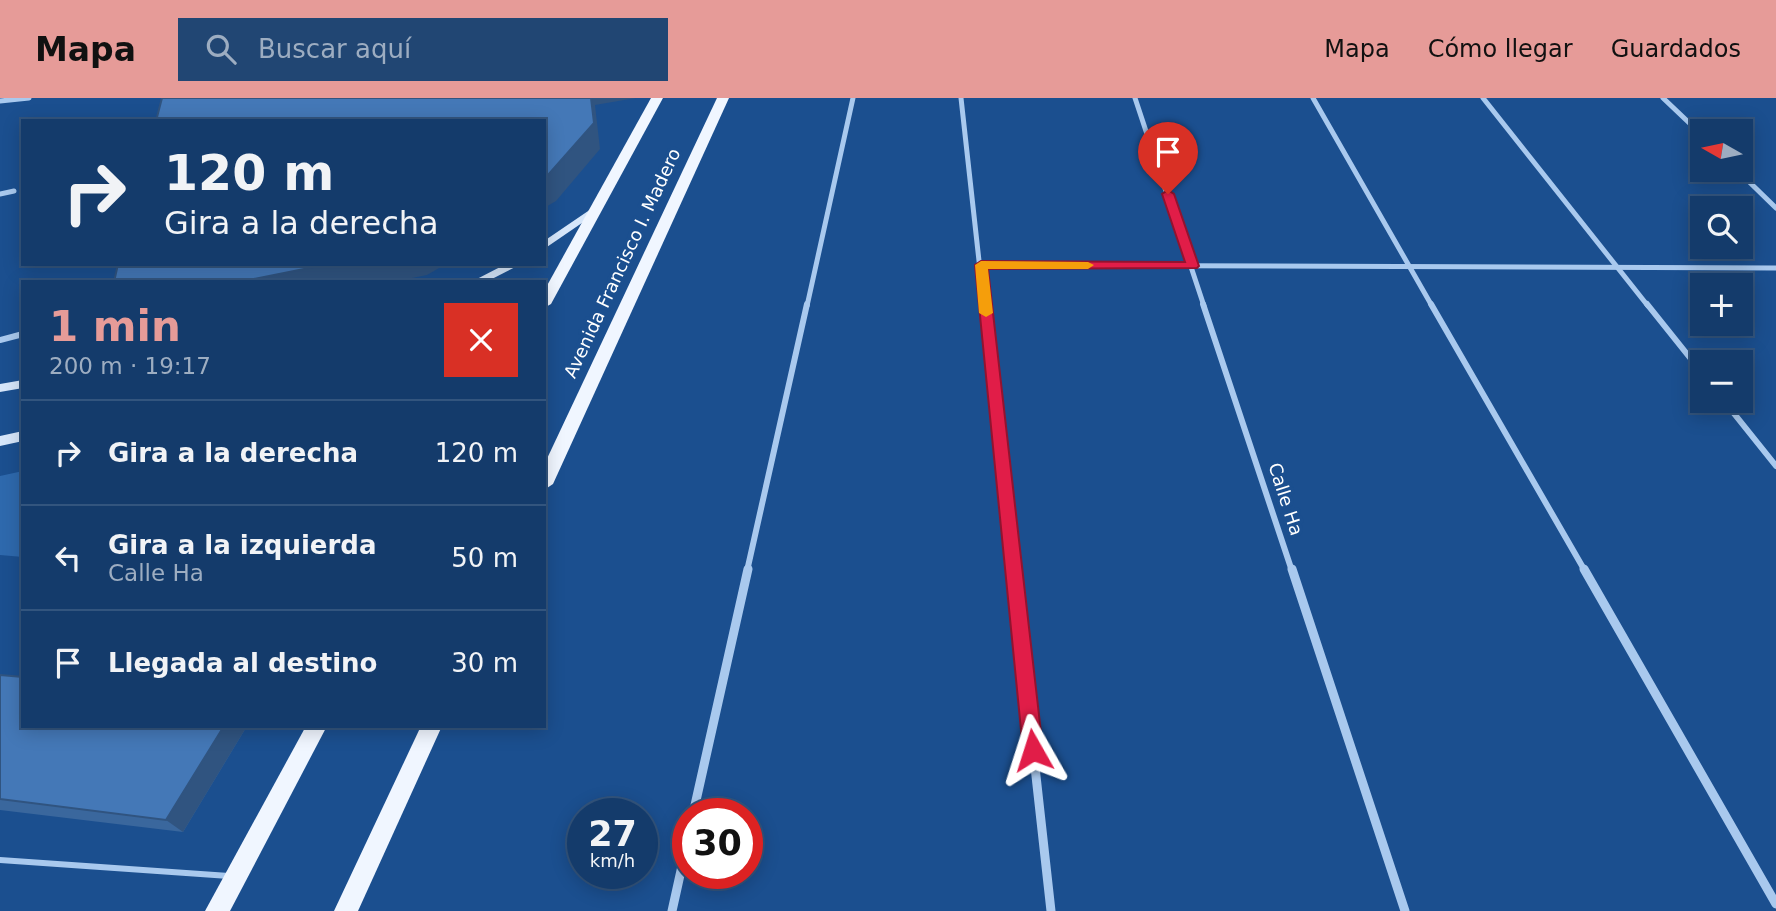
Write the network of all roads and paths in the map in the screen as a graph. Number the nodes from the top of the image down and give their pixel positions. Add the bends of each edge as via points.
1 (29, 98) edge
2 (657, 98) edge
3 (723, 98) edge
4 (853, 98) edge
5 (961, 98) edge
6 (1135, 98) edge
7 (1313, 98) edge
8 (1483, 98) edge
9 (1663, 98) edge
10 (0, 102) edge
11 (1690, 124) edge
12 (1749, 182) edge
13 (14, 191) dead end
14 (0, 194) edge
15 (1776, 208) edge
16 (594, 210) junction
17 (546, 245) edge
18 (981, 265) junction
19 (512, 266) edge
20 (1193, 266) junction
21 (1409, 266) junction
22 (1617, 267) junction
23 (1776, 268) edge
24 (480, 280) edge
25 (546, 300) edge
26 (21, 335) edge
27 (0, 340) edge
28 (1690, 358) edge
29 (21, 383) edge
30 (0, 388) edge
31 (1734, 413) edge
32 (21, 436) edge
33 (0, 441) edge
34 (1776, 466) edge
35 (546, 480) edge
36 (316, 728) edge
37 (431, 728) edge
38 (697, 798) edge
39 (0, 860) edge
40 (236, 876) junction
41 (676, 889) edge
42 (1776, 904) edge
43 (217, 911) edge
44 (346, 911) edge
45 (671, 911) edge
46 (1051, 911) edge
47 (1405, 911) edge

1 - 10 street
2 - 16 main road
3 - 35 main road, Avenida Francisco I. Madero
4 - 38 street
5 - 18 street
6 - 20 street, Calle Ha
7 - 21 street
8 - 22 street
9 - 11 street
12 - 15 street
13 - 14 street
16 - 17 main road
16 - 25 main road
18 - 20 street
18 - 46 street
19 - 24 main road
20 - 21 street
20 - 47 street, Calle Ha
21 - 22 street
21 - 42 street
22 - 23 street
22 - 28 street
26 - 27 street
29 - 30 main road
31 - 34 street
32 - 33 main road
36 - 40 main road
37 - 44 main road
39 - 40 lane
40 - 43 main road
41 - 45 street

